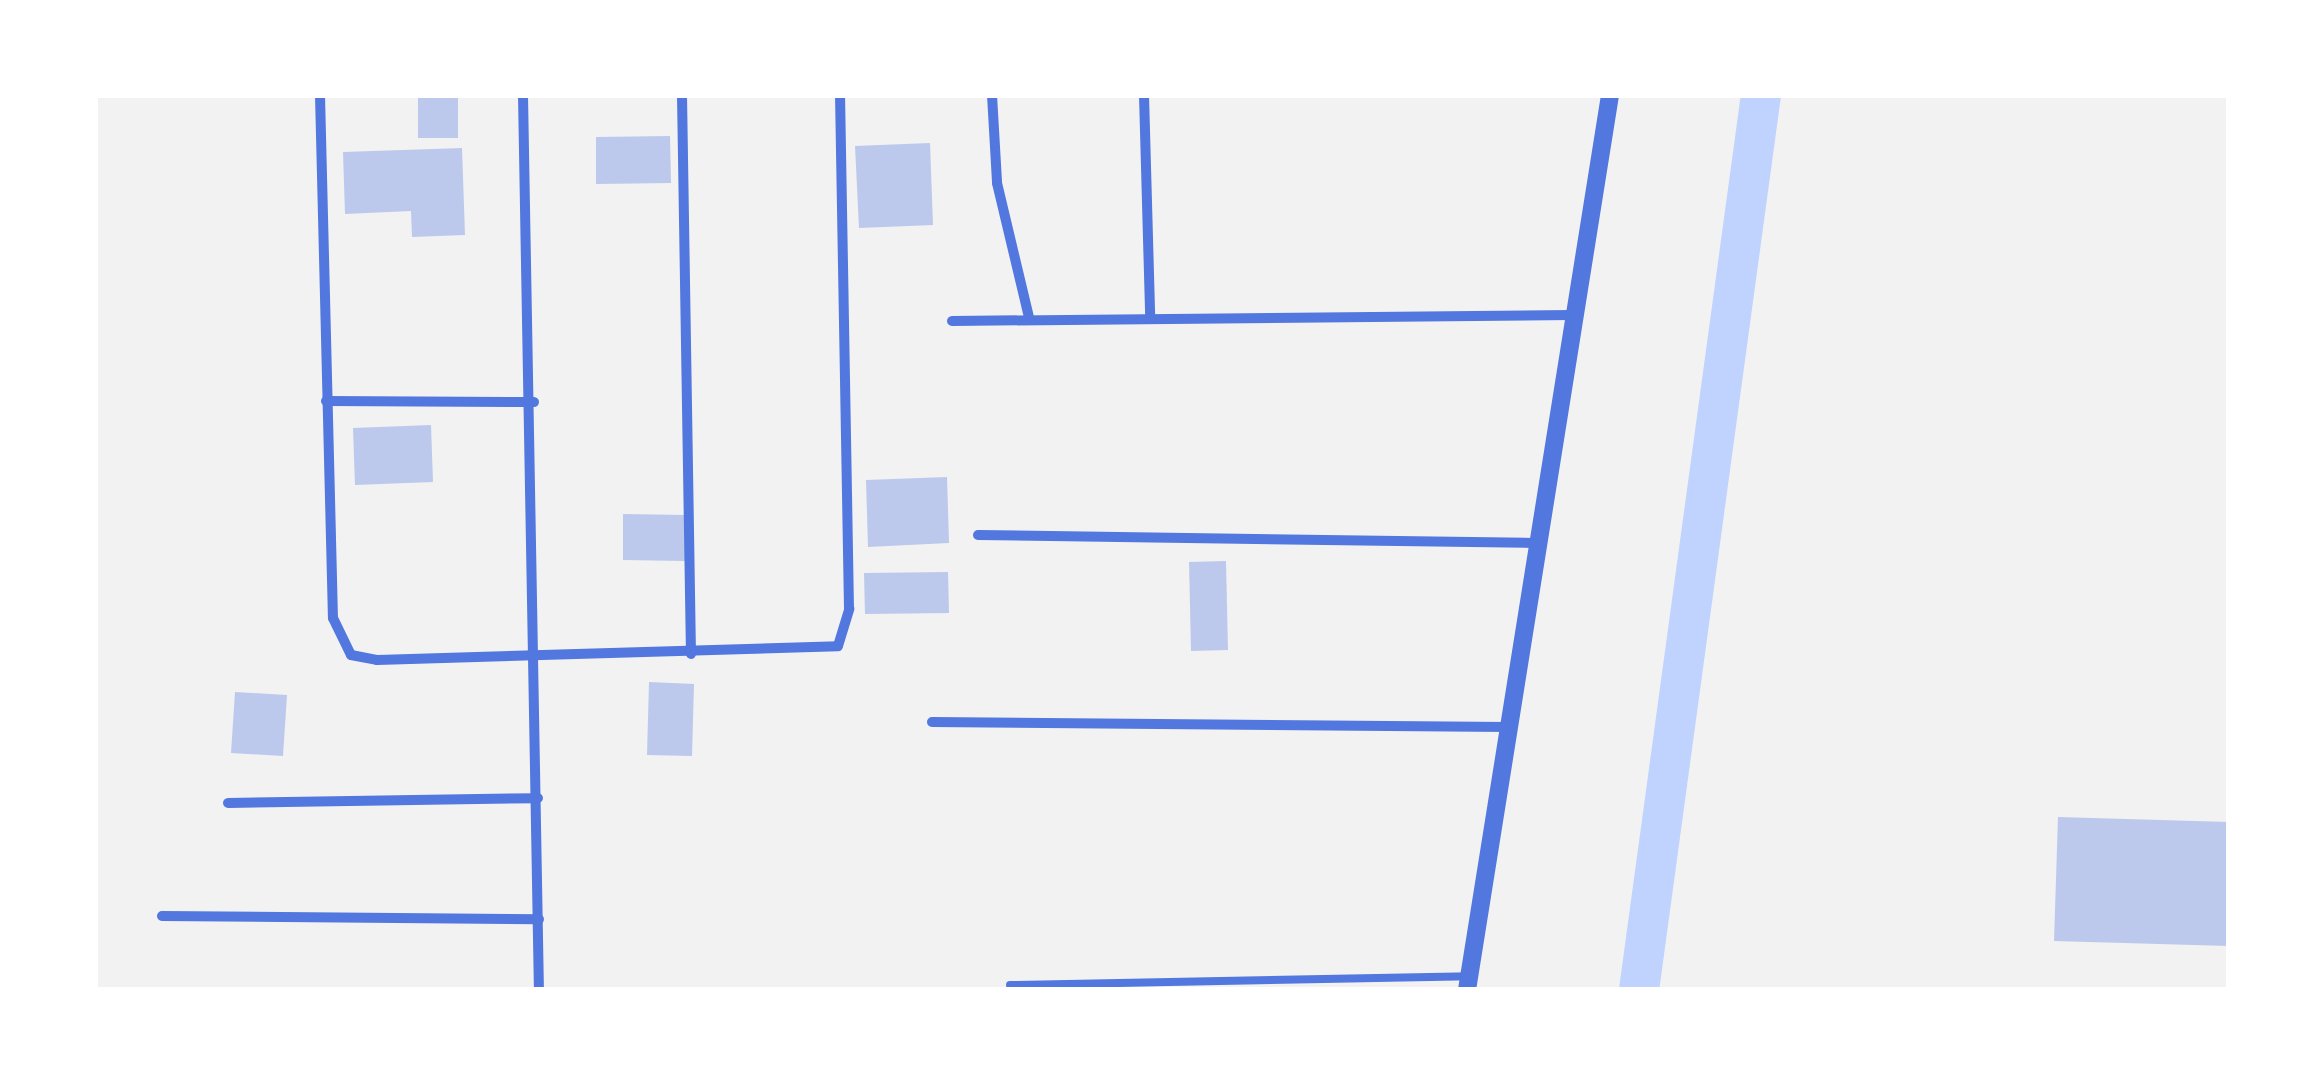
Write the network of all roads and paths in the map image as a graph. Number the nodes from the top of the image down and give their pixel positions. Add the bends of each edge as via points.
1 (320, 95) edge
2 (523, 95) edge
3 (682, 95) edge
4 (840, 95) edge
5 (992, 95) edge
6 (1144, 95) edge
7 (1610, 95) edge
8 (1150, 315) junction
9 (1572, 315) junction
10 (1029, 317) junction
11 (952, 321) dead end
12 (326, 401) junction
13 (534, 402) junction
14 (978, 534) dead end
15 (1534, 543) junction
16 (691, 654) junction
17 (538, 658) junction
18 (932, 722) dead end
19 (1507, 726) junction
20 (538, 798) junction
21 (228, 803) dead end
22 (162, 916) dead end
23 (539, 918) junction
24 (1468, 983) edge
25 (1010, 984) dead end
26 (539, 990) edge

1 - 12 street
2 - 13 street
3 - 16 street
4 - 16 street via 848,631 819,651
5 - 10 street via 997,183
6 - 8 street
7 - 9 street
8 - 9 street
8 - 10 street
9 - 15 street
10 - 11 street
12 - 13 street
12 - 17 street via 334,618 352,655
13 - 17 street
14 - 15 street
15 - 19 street
16 - 17 street
17 - 20 street
18 - 19 street
19 - 24 street
20 - 21 street
20 - 23 street
22 - 23 street
23 - 26 street
24 - 25 lane

